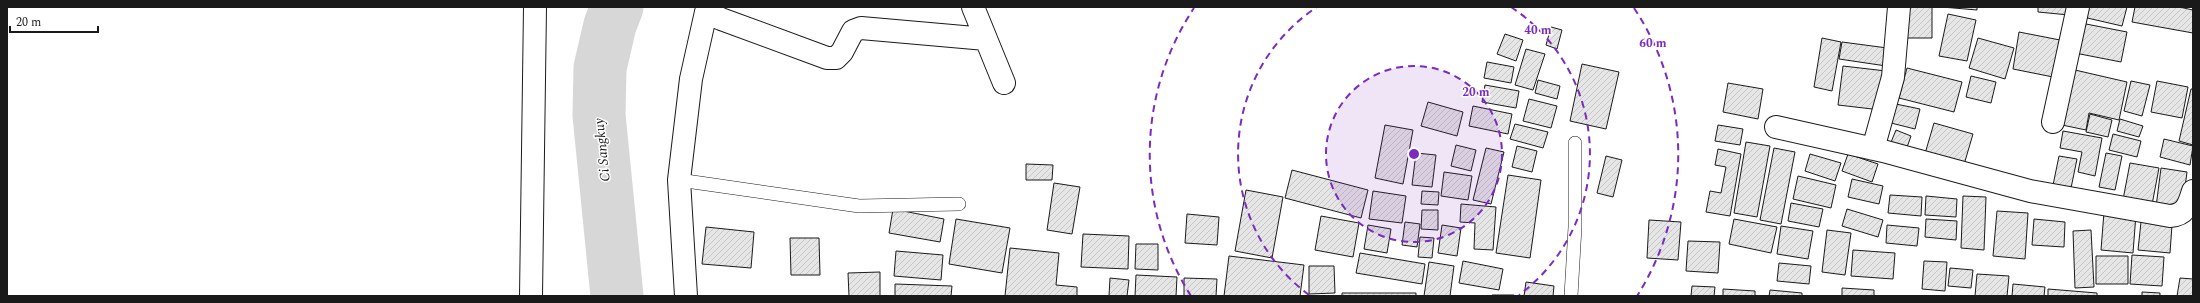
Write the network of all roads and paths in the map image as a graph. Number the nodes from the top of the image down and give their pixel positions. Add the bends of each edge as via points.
1 (535, 7) edge
2 (973, 7) edge
3 (1899, 7) edge
4 (2078, 7) edge
5 (708, 9) edge
6 (986, 39) junction
7 (1004, 83) dead end
8 (2053, 122) dead end
9 (1776, 128) dead end
10 (1575, 143) dead end
11 (1873, 149) junction
12 (679, 180) junction
13 (2193, 191) edge
14 (959, 204) dead end
15 (531, 296) edge
16 (686, 296) edge
17 (1571, 296) edge

1 - 15 street
2 - 6 street
3 - 11 street via 1893,77
4 - 8 street
5 - 6 street via 721,19 827,58 836,58 853,31 861,28
5 - 12 street via 691,79
6 - 7 street
9 - 11 street
10 - 17 lane via 1575,227
11 - 13 street via 2030,191 2170,216 2179,216 2188,208
12 - 14 lane via 859,206
12 - 16 street

